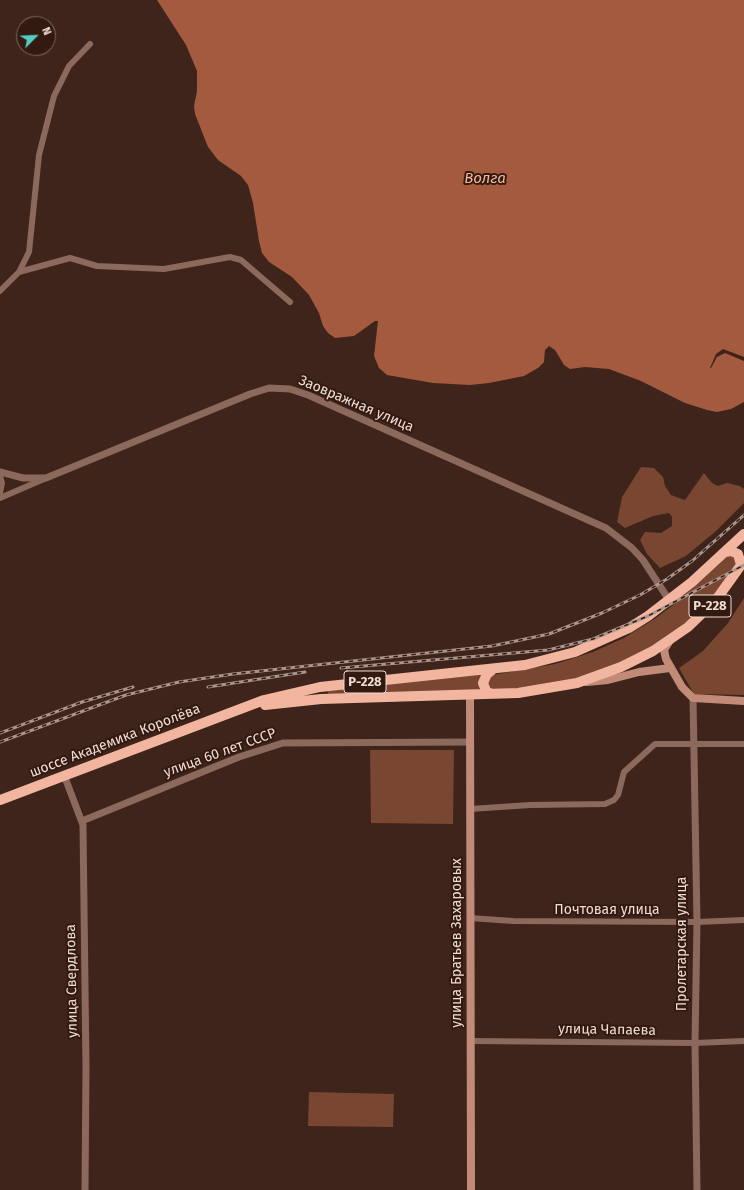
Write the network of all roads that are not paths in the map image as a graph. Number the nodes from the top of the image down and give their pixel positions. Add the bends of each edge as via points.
1 (90, 44) dead end
2 (18, 272) junction
3 (0, 291) edge
4 (290, 302) dead end
5 (0, 472) edge
6 (0, 476) edge
7 (46, 478) junction
8 (0, 493) edge
9 (0, 498) edge
10 (744, 534) edge
11 (725, 552) junction
12 (743, 563) edge
13 (669, 600) junction
14 (671, 640) junction
15 (670, 668) junction
16 (492, 670) junction
17 (577, 683) junction
18 (491, 694) junction
19 (470, 695) junction
20 (693, 698) junction
21 (744, 701) edge
22 (240, 709) junction
23 (470, 742) junction
24 (693, 744) junction
25 (744, 744) edge
26 (64, 775) junction
27 (0, 800) edge
28 (470, 809) junction
29 (82, 821) junction
30 (470, 918) junction
31 (744, 920) edge
32 (697, 922) junction
33 (470, 1041) junction
34 (744, 1041) edge
35 (695, 1043) junction
36 (85, 1190) edge
37 (471, 1190) edge
38 (697, 1190) edge

1 - 2 street via 69,66 54,96 39,155 29,252
2 - 3 street
2 - 4 street via 70,258 97,266 164,269 230,257 241,260
5 - 7 street, Заовражная улица via 23,478
6 - 8 street
7 - 9 street
7 - 13 street, Заовражная улица via 250,394 269,388 290,389 606,528 643,560
10 - 11 highway, шоссе Академика Королёва / Р-228
11 - 12 highway via 738,554
11 - 13 highway, шоссе Академика Королёва / Р-228
12 - 14 highway, шоссе Академика Королёва / Р-228 via 706,611
13 - 16 highway, шоссе Академика Королёва / Р-228 via 629,628 580,650 533,664
14 - 15 main road via 664,650
14 - 17 highway, шоссе Академика Королёва / Р-228 via 622,667
15 - 17 main road
15 - 20 main road via 682,687
16 - 18 highway via 483,683 486,691
16 - 22 highway, шоссе Академика Королёва / Р-228 via 320,687 264,700
17 - 18 highway, шоссе Академика Королёва / Р-228 via 537,691
18 - 19 highway, шоссе Академика Королёва / Р-228
19 - 22 highway, шоссе Академика Королёва / Р-228 via 321,700
19 - 23 main road, улица Братьев Захаровых
20 - 21 main road
20 - 24 street, Пролетарская улица
22 - 26 highway, шоссе Академика Королёва / Р-228
23 - 28 main road, улица Братьев Захаровых
23 - 29 street, улица 60 лет СССР via 283,743 240,757
24 - 25 street
24 - 28 street via 652,746 624,772 618,795 605,804
24 - 32 street, Пролетарская улица
26 - 27 highway, шоссе Академика Королёва / Р-228
26 - 29 street, улица Свердлова
28 - 30 main road, улица Братьев Захаровых
29 - 36 street, улица Свердлова
30 - 32 street, Почтовая улица via 513,921
30 - 33 main road, улица Братьев Захаровых
31 - 32 street, Почтовая улица
32 - 35 street, Пролетарская улица
33 - 35 street, улица Чапаева
33 - 37 main road, улица Братьев Захаровых
34 - 35 street, улица Чапаева
35 - 38 street, Пролетарская улица

